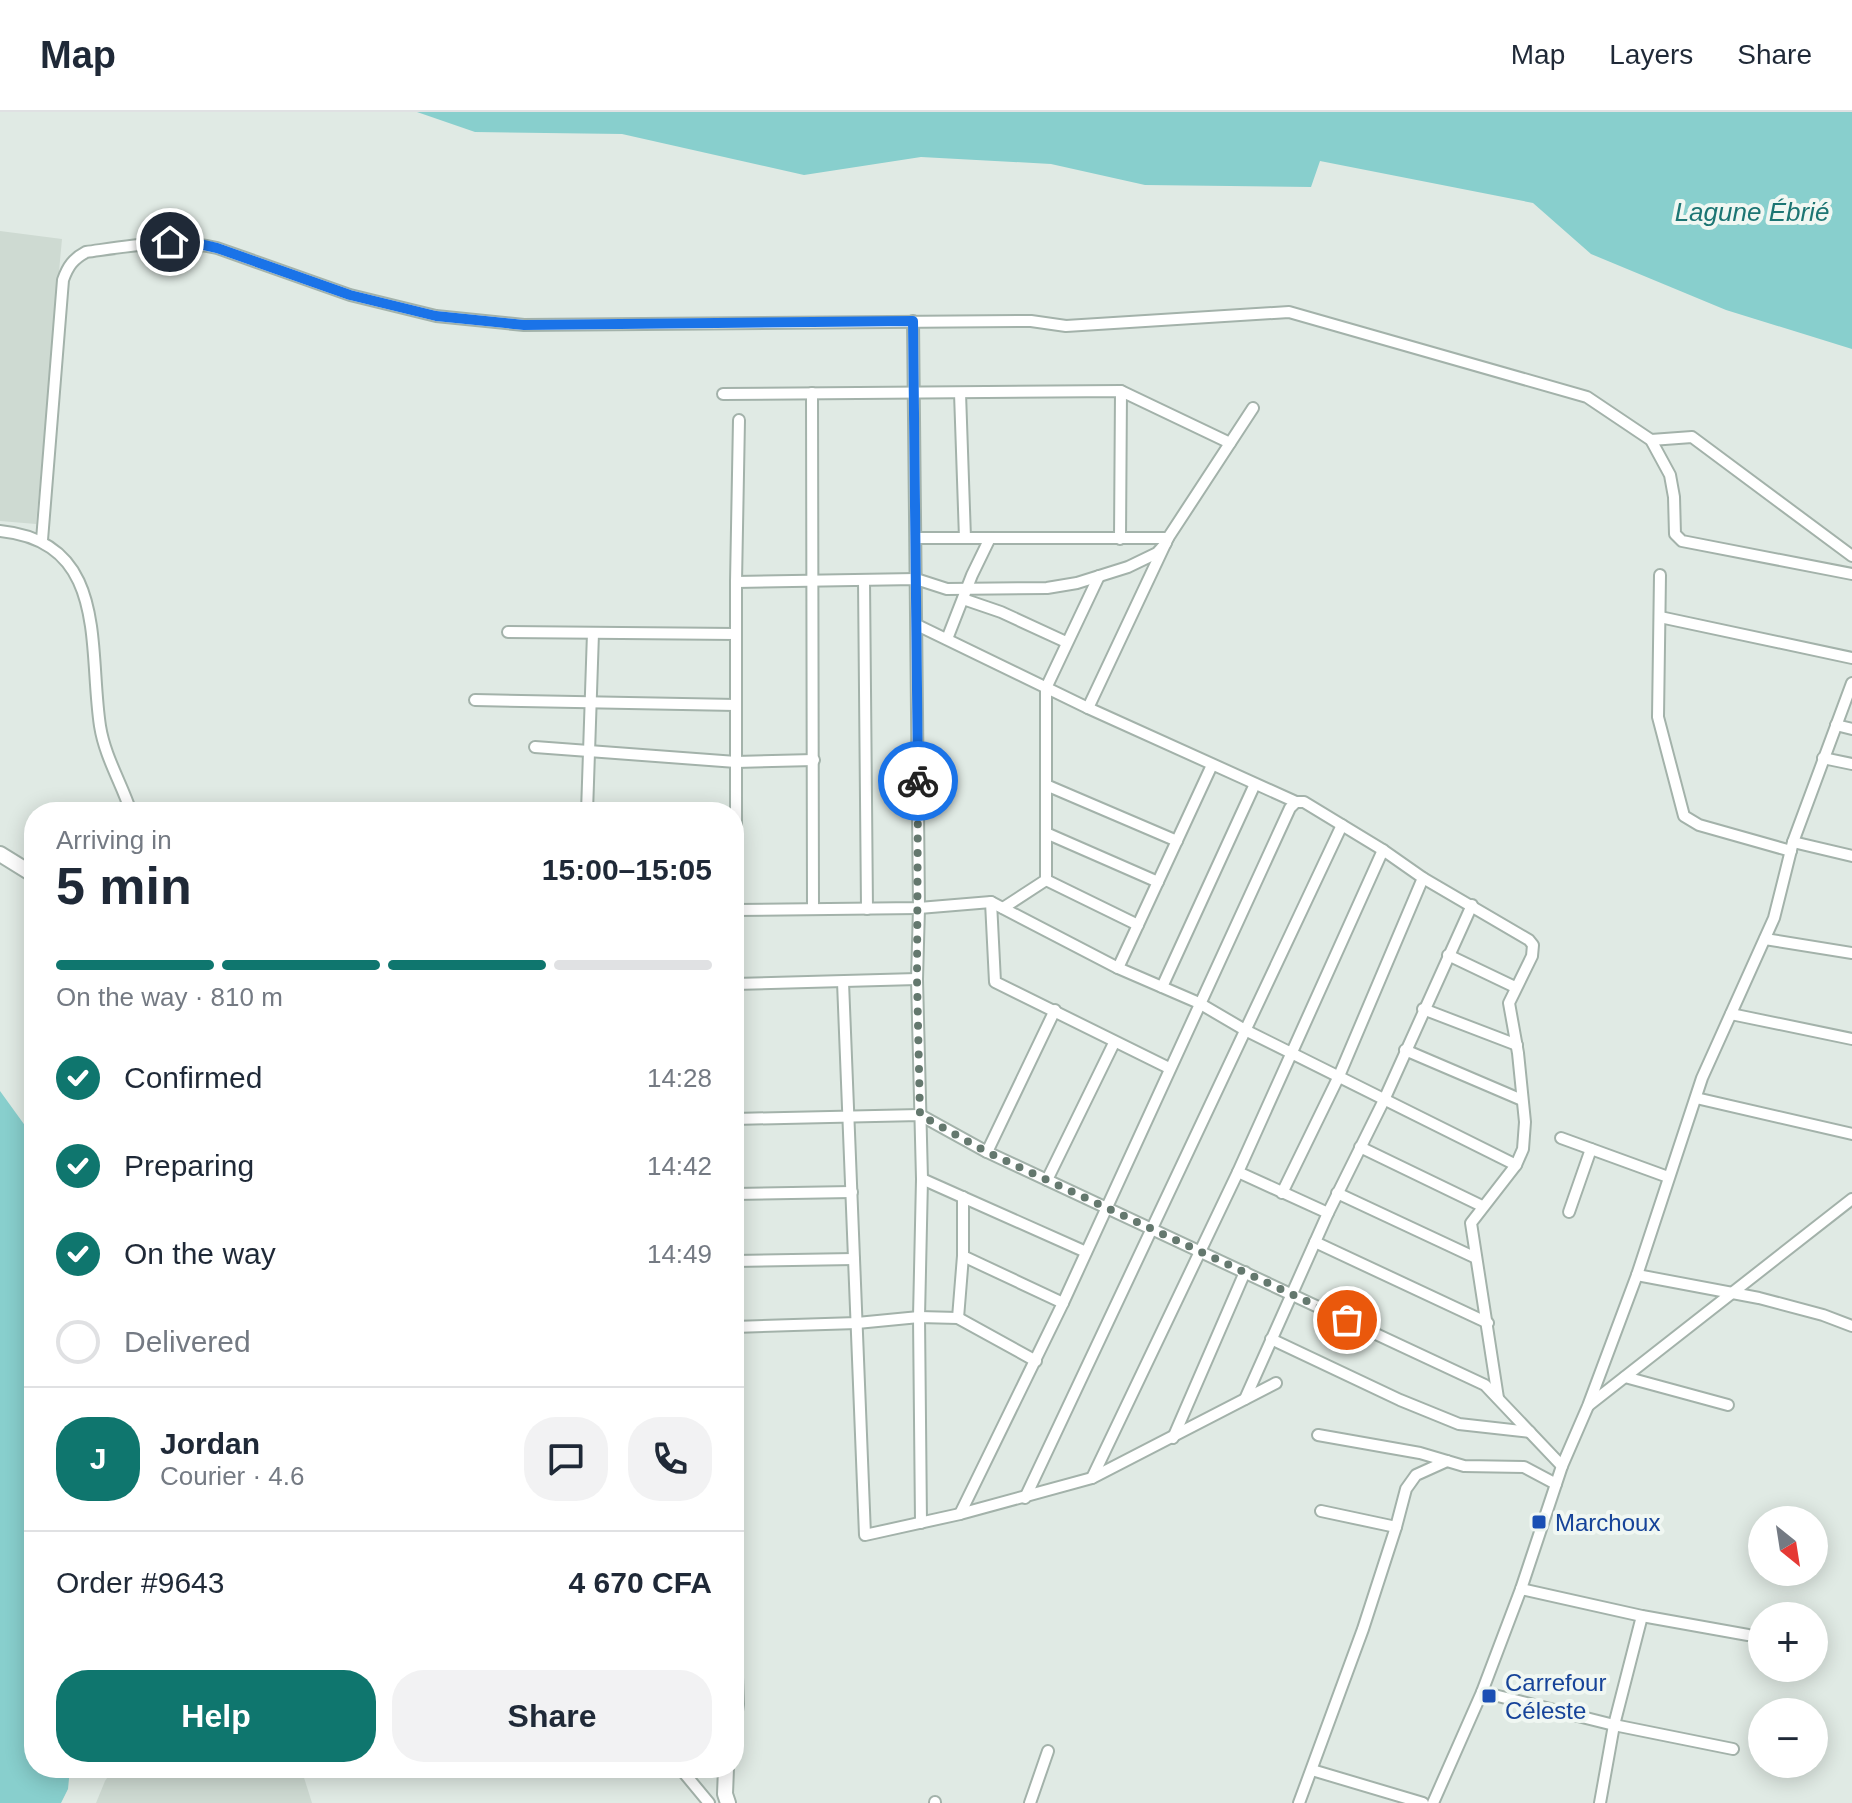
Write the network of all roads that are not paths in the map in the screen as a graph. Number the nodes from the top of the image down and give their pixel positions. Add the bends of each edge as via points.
1 (913, 321) junction
2 (1121, 391) junction
3 (812, 393) junction
4 (914, 393) junction
5 (960, 393) junction
6 (723, 394) dead end
7 (1253, 408) dead end
8 (739, 420) dead end
9 (1651, 440) junction
10 (1230, 443) junction
11 (0, 531) edge
12 (916, 538) junction
13 (965, 538) junction
14 (990, 538) junction
15 (1120, 539) junction
16 (42, 540) junction
17 (1167, 540) junction
18 (1852, 556) edge
19 (1852, 574) edge
20 (1660, 575) dead end
21 (1099, 576) junction
22 (916, 579) junction
23 (864, 580) junction
24 (813, 581) junction
25 (736, 582) junction
26 (965, 595) junction
27 (1660, 617) junction
28 (917, 625) junction
29 (508, 632) dead end
30 (593, 633) junction
31 (736, 634) junction
32 (947, 639) junction
33 (1066, 642) junction
34 (1852, 658) edge
35 (1852, 683) edge
36 (1046, 688) junction
37 (475, 700) dead end
38 (591, 702) junction
39 (736, 705) junction
40 (1088, 708) junction
41 (1836, 725) junction
42 (1852, 729) edge
43 (535, 747) dead end
44 (589, 751) junction
45 (1823, 758) junction
46 (814, 760) junction
47 (736, 762) junction
48 (1852, 764) edge
49 (1212, 765) junction
50 (1255, 784) junction
51 (1046, 785) junction
52 (126, 802) edge
53 (587, 802) edge
54 (735, 802) edge
55 (1296, 802) junction
56 (1342, 825) junction
57 (1046, 833) junction
58 (1177, 841) junction
59 (1792, 846) junction
60 (1383, 850) junction
61 (0, 854) edge
62 (1852, 856) edge
63 (24, 869) edge
64 (1423, 878) junction
65 (1046, 880) junction
66 (1158, 882) junction
67 (991, 902) junction
68 (1472, 905) junction
69 (919, 908) junction
70 (1003, 908) junction
71 (813, 909) junction
72 (867, 909) junction
73 (744, 910) edge
74 (1138, 925) junction
75 (1765, 939) junction
76 (1852, 953) edge
77 (1448, 955) junction
78 (1118, 968) junction
79 (917, 979) junction
80 (843, 982) junction
81 (744, 984) edge
82 (1162, 987) junction
83 (1515, 987) junction
84 (1199, 1003) junction
85 (1423, 1009) junction
86 (1055, 1010) junction
87 (1731, 1014) junction
88 (1245, 1030) junction
89 (1852, 1039) edge
90 (1114, 1043) junction
91 (1517, 1045) junction
92 (1405, 1050) junction
93 (1293, 1053) junction
94 (1169, 1068) junction
95 (1339, 1076) junction
96 (1696, 1098) junction
97 (1384, 1100) junction
98 (1522, 1100) junction
99 (920, 1115) junction
100 (849, 1117) junction
101 (744, 1119) edge
102 (1852, 1134) edge
103 (1561, 1138) dead end
104 (1360, 1147) junction
105 (1591, 1149) junction
106 (987, 1152) junction
107 (1516, 1165) junction
108 (1238, 1172) junction
109 (1668, 1177) junction
110 (922, 1179) junction
111 (1047, 1180) junction
112 (852, 1192) junction
113 (1282, 1193) junction
114 (1337, 1193) junction
115 (744, 1194) edge
116 (963, 1197) junction
117 (1852, 1199) edge
118 (1482, 1206) junction
119 (1106, 1208) junction
120 (1569, 1212) dead end
121 (1328, 1213) junction
122 (1152, 1229) junction
123 (1315, 1242) junction
124 (1200, 1250) junction
125 (1086, 1252) junction
126 (963, 1256) junction
127 (1476, 1258) junction
128 (854, 1259) junction
129 (744, 1261) edge
130 (1245, 1272) junction
131 (1637, 1275) junction
132 (1291, 1294) junction
133 (1732, 1295) junction
134 (1063, 1303) junction
135 (919, 1317) junction
136 (958, 1318) junction
137 (857, 1323) junction
138 (1488, 1323) junction
139 (1852, 1326) edge
140 (744, 1327) edge
141 (1271, 1339) junction
142 (1036, 1361) junction
143 (1625, 1377) junction
144 (1276, 1383) dead end
145 (1498, 1398) junction
146 (1245, 1399) junction
147 (1728, 1405) dead end
148 (1588, 1406) junction
149 (1530, 1432) junction
150 (1318, 1435) dead end
151 (1173, 1438) junction
152 (1447, 1461) junction
153 (1562, 1466) junction
154 (1092, 1478) junction
155 (1556, 1484) junction
156 (1025, 1498) junction
157 (1321, 1511) dead end
158 (960, 1514) junction
159 (921, 1523) junction
160 (1396, 1527) junction
161 (1521, 1589) junction
162 (1642, 1616) junction
163 (1748, 1635) dead end
164 (1482, 1692) junction
165 (1614, 1725) junction
166 (1733, 1749) dead end
167 (1048, 1751) dead end
168 (1312, 1770) junction
169 (688, 1778) edge
170 (726, 1778) edge
171 (725, 1800) edge
172 (709, 1803) edge
173 (1030, 1803) edge
174 (1299, 1803) edge
175 (1423, 1803) edge
176 (1433, 1803) edge
177 (1600, 1803) edge

1 - 4 street
1 - 9 street via 1066,326 1289,312 1587,397
1 - 16 street via 524,325 436,316 378,302 195,243 86,252 74,259 63,280
2 - 5 street
2 - 10 street
2 - 15 street
3 - 4 street
3 - 6 street
3 - 24 street
4 - 5 street
4 - 12 street
5 - 13 street
7 - 10 street
8 - 25 street
9 - 18 street via 1692,437
9 - 19 street via 1670,475 1675,534 1682,541
10 - 17 street
11 - 16 street
12 - 13 street
12 - 22 street
13 - 14 street
14 - 15 street
14 - 26 street
15 - 17 street
16 - 52 street via 66,562 84,591 96,654 99,722 107,759
17 - 21 street via 1145,560
17 - 40 street
20 - 27 street
21 - 26 street via 1047,588
21 - 33 street
22 - 23 street
22 - 26 street
22 - 28 street
23 - 24 street
23 - 72 street
24 - 25 street
24 - 46 street
25 - 31 street
26 - 32 street
26 - 33 street
27 - 34 street
27 - 59 street via 1658,717 1684,816 1699,825
28 - 32 street
28 - 69 street
29 - 30 street
30 - 31 street
30 - 38 street
31 - 39 street
32 - 36 street
33 - 36 street
35 - 41 street
36 - 40 street
36 - 51 street
37 - 38 street
38 - 39 street
38 - 44 street
39 - 47 street
40 - 49 street
41 - 42 street
41 - 45 street
43 - 44 street
44 - 47 street
44 - 53 street
45 - 48 street
45 - 59 street
46 - 47 street
46 - 71 street
47 - 54 street
49 - 50 street
49 - 58 street
50 - 55 street
50 - 82 street
51 - 57 street
51 - 58 street
55 - 56 street
55 - 84 street
56 - 60 street
56 - 88 street
57 - 65 street
57 - 66 street
58 - 66 street
59 - 62 street
59 - 75 street
60 - 64 street
60 - 93 street
61 - 63 street
64 - 68 street
64 - 95 street
65 - 70 street
65 - 74 street
66 - 74 street
67 - 69 street
67 - 70 street
67 - 86 street via 995,982
68 - 77 street
68 - 83 street via 1533,945
69 - 72 street
69 - 79 street
70 - 78 street
71 - 72 street
71 - 73 street
74 - 78 street
75 - 76 street
75 - 87 street
77 - 83 street
77 - 85 street
78 - 82 street
79 - 80 street
79 - 99 street
80 - 81 street
80 - 100 street
82 - 84 street
83 - 91 street via 1509,1003
84 - 88 street
84 - 94 street
85 - 91 street
85 - 92 street
86 - 90 street
86 - 106 street
87 - 89 street
87 - 96 street
88 - 93 street
88 - 122 street
90 - 94 street
90 - 111 street
91 - 98 street
92 - 97 street
92 - 98 street
93 - 95 street
93 - 108 street
94 - 119 street
95 - 97 street
95 - 113 street
96 - 102 street
96 - 109 street
97 - 104 street
97 - 107 street
98 - 107 street via 1523,1149
99 - 100 street
99 - 106 street
99 - 110 street
100 - 101 street
100 - 112 street
103 - 105 street
104 - 114 street
104 - 118 street
105 - 109 street
105 - 120 street
106 - 111 street
107 - 118 street
108 - 113 street
108 - 124 street
109 - 131 street
110 - 116 street
110 - 135 street
111 - 119 street
112 - 115 street
112 - 128 street
113 - 121 street
114 - 121 street
114 - 127 street
116 - 125 street
116 - 126 street
117 - 133 street
118 - 127 street via 1471,1223
119 - 122 street
119 - 125 street
121 - 123 street
122 - 124 street
122 - 156 street
123 - 132 street
123 - 138 street
124 - 130 street
124 - 154 street
125 - 134 street
126 - 134 street
126 - 136 street
127 - 138 street
128 - 129 street
128 - 137 street
130 - 132 street
130 - 151 street
131 - 133 street
131 - 148 street
132 - 141 street
132 - 145 street via 1485,1385
133 - 139 street
133 - 143 street
134 - 142 street
135 - 136 street
135 - 137 street
135 - 159 street
136 - 142 street
137 - 140 street
137 - 159 street via 865,1535
138 - 145 street
141 - 146 street
141 - 149 street via 1459,1424
142 - 158 street
143 - 147 street
143 - 148 street
144 - 146 street
145 - 149 street
146 - 151 street
148 - 153 street
149 - 153 street
150 - 152 street
151 - 154 street
152 - 155 street via 1524,1467
152 - 160 street via 1416,1475 1406,1489
153 - 155 street
154 - 156 street
155 - 161 street
156 - 158 street
157 - 160 street
158 - 159 street
160 - 168 street
161 - 162 street
161 - 164 street
162 - 163 street
162 - 165 street
164 - 165 street
164 - 176 street
165 - 166 street
165 - 177 street
167 - 173 street
168 - 174 street
168 - 175 street
169 - 172 street
170 - 171 street

